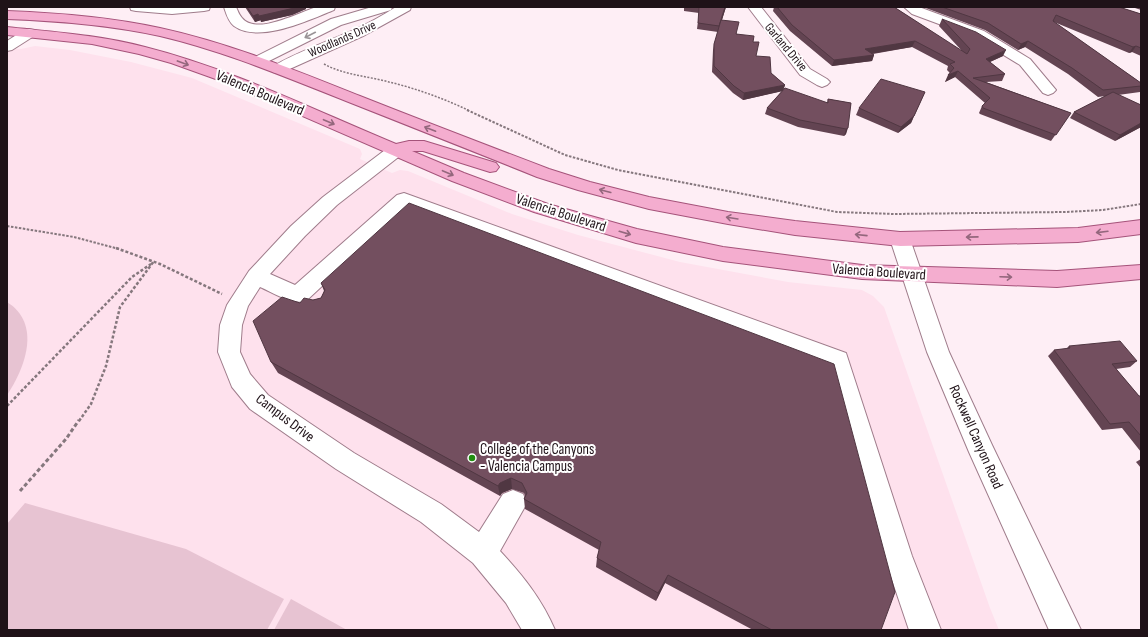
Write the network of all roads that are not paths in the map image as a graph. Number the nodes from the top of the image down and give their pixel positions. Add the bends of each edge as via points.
1 (136, 7) edge
2 (204, 7) edge
3 (230, 7) edge
4 (329, 7) edge
5 (386, 7) edge
6 (405, 7) edge
7 (754, 7) edge
8 (910, 7) edge
9 (7, 15) edge
10 (336, 22) junction
11 (7, 32) edge
12 (29, 32) junction
13 (359, 32) junction
14 (7, 47) edge
15 (258, 61) junction
16 (278, 69) junction
17 (822, 82) dead end
18 (1048, 90) dead end
19 (395, 151) junction
20 (543, 173) junction
21 (1141, 227) edge
22 (900, 239) junction
23 (1141, 272) edge
24 (911, 275) junction
25 (256, 276) junction
26 (298, 295) junction
27 (318, 303) edge
28 (513, 502) dead end
29 (484, 553) junction
30 (539, 630) edge
31 (925, 630) edge
32 (1065, 630) edge

1 - 2 street via 172,10
3 - 4 street via 240,24 260,28 279,26
5 - 10 street, Woodlands Drive
6 - 13 street, Woodlands Drive
7 - 17 street, Garland Drive via 805,72
8 - 18 street via 979,34 1026,62
9 - 15 main road, Valencia Boulevard via 76,19 160,32 208,44
10 - 13 street
10 -> 15 street, Woodlands Drive
11 - 12 main road, Valencia Boulevard
12 - 14 street
12 - 15 main road via 58,27 77,29
12 -> 19 main road, Valencia Boulevard via 92,40 176,60 229,79
13 - 16 street, Woodlands Drive
15 - 16 main road, Valencia Boulevard
20 -> 16 main road, Valencia Boulevard
19 - 20 main road via 409,146 424,146 495,168
19 -> 24 main road, Valencia Boulevard via 541,208 636,236 723,254 862,272
19 - 25 street, Campus Drive via 303,226
22 -> 20 main road, Valencia Boulevard via 728,218 649,203
21 -> 22 main road, Valencia Boulevard via 1078,235
22 - 24 street, Rockwell Canyon Road
24 -> 23 main road, Valencia Boulevard via 1057,279
24 - 32 street, Rockwell Canyon Road via 941,359
25 - 26 street
25 - 29 street, Campus Drive via 238,305 231,325 229,352 240,380 259,402 345,461 431,513
26 - 27 street
26 - 31 street via 404,199 838,360 898,556
28 - 29 street
29 - 30 street, Campus Drive via 517,592

